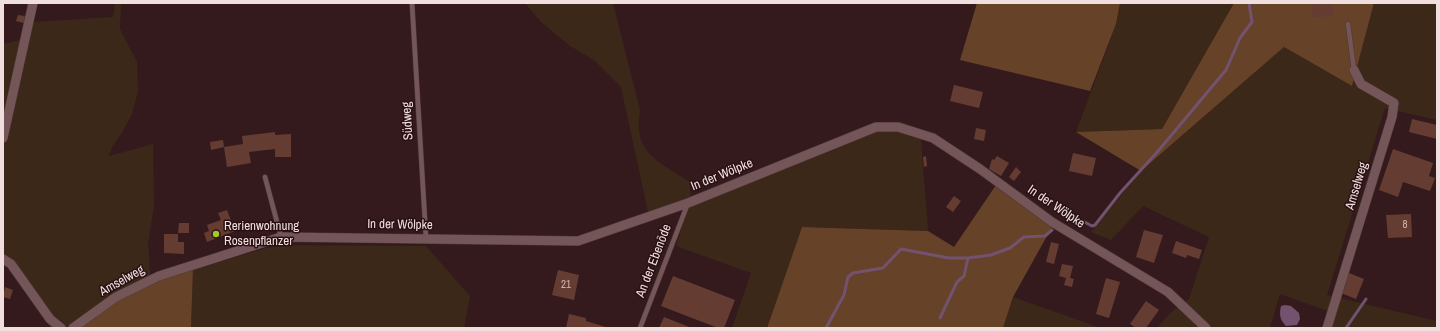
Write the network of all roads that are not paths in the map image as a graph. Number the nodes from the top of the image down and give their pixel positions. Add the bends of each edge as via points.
1 (33, 3) edge
2 (412, 3) edge
3 (1348, 24) dead end
4 (1354, 70) joint
5 (3, 138) edge
6 (265, 177) dead end
7 (688, 203) junction
8 (281, 236) junction
9 (426, 238) junction
10 (3, 259) edge
11 (188, 266) joint
12 (61, 328) edge
13 (73, 328) edge
14 (640, 328) edge
15 (1206, 328) edge
16 (1327, 328) edge

1 - 5 street
2 - 9 lane, Südweg
3 - 4 lane
4 - 16 street, Amselweg via 1361,84 1394,103 1392,117
6 - 8 lane
7 - 9 street, In der Wölpke via 578,241
7 - 14 lane, An der Ebenöde
7 - 15 street, In der Wölpke via 876,127 898,127 933,138 1052,222 1168,292
8 - 9 street, In der Wölpke
8 - 11 street, In der Wölpke
10 - 12 street via 11,264 50,319
11 - 13 street, Amselweg via 159,276 116,297

